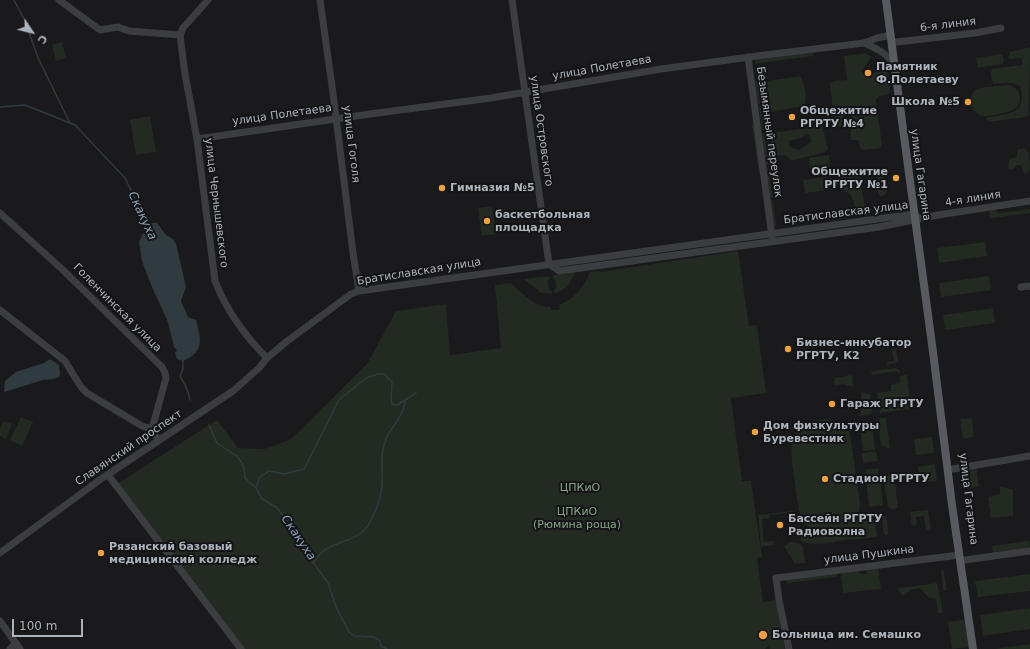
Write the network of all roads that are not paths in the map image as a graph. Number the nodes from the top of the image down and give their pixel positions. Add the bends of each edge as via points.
1 (59, 0) edge
2 (208, 0) edge
3 (320, 0) edge
4 (512, 0) edge
5 (886, 0) edge
6 (892, 0) edge
7 (895, 23) junction
8 (1001, 28) dead end
9 (180, 35) junction
10 (891, 35) junction
11 (897, 42) junction
12 (864, 43) junction
13 (748, 57) junction
14 (894, 65) junction
15 (525, 92) junction
16 (337, 119) junction
17 (197, 139) junction
18 (1030, 201) edge
19 (0, 213) edge
20 (916, 218) junction
21 (772, 237) junction
22 (549, 264) junction
23 (1030, 286) edge
24 (1021, 287) dead end
25 (359, 291) junction
26 (0, 310) edge
27 (935, 352) junction
28 (267, 358) junction
29 (152, 429) junction
30 (159, 440) junction
31 (1030, 456) edge
32 (953, 470) junction
33 (108, 475) junction
34 (1030, 551) edge
35 (0, 553) edge
36 (963, 556) junction
37 (0, 621) edge
38 (16, 643) junction
39 (10, 649) edge
40 (20, 649) edge
41 (241, 649) edge
42 (789, 649) edge
43 (973, 649) edge
44 (978, 649) edge

1 - 9 street via 100,30 118,27 129,31
2 - 9 street via 183,28
3 - 16 street, улица Гоголя
4 - 15 street, улица Островского
5 - 10 main road, улица Гагарина
6 - 7 main road, улица Гагарина
7 - 10 main road
7 - 11 main road, улица Гагарина
8 - 11 street, 6-я линия
9 - 17 street, улица Чернышевского
10 - 11 main road
10 - 12 street, улица Полетаева
10 - 14 main road, улица Гагарина
11 - 20 main road, улица Гагарина
12 - 13 street, улица Полетаева
12 - 14 street via 881,50
13 - 15 street, улица Полетаева
13 - 21 street, Безымянный переулок
14 - 20 main road, улица Гагарина
15 - 16 street, улица Полетаева
15 - 22 street, улица Островского
16 - 17 street, улица Полетаева
16 - 25 street, улица Гоголя
17 - 28 street, улица Чернышевского via 215,281 234,317
18 - 20 street, 4-я линия
19 - 29 street, Голенчинская улица via 63,270 162,367 166,378
20 - 21 street, Братиславская улица
20 - 27 main road, улица Гагарина
21 - 22 street, Братиславская улица via 558,271
22 - 25 street, Братиславская улица
23 - 24 street
25 - 28 street, Братиславская улица via 305,327
26 - 29 street via 65,362 87,393 142,426
27 - 32 main road, улица Гагарина
27 - 36 main road, улица Гагарина
28 - 30 street, Славянский проспект via 260,368 232,391
29 - 30 street
30 - 33 street, Славянский проспект
31 - 32 street
32 - 36 main road, улица Гагарина
33 - 35 street, Славянский проспект
33 - 41 street
34 - 36 street, улица Пушкина
36 - 42 street, улица Пушкина via 776,578
36 - 43 main road, улица Гагарина
36 - 44 main road, улица Гагарина
37 - 38 street
38 - 39 street
38 - 40 street

